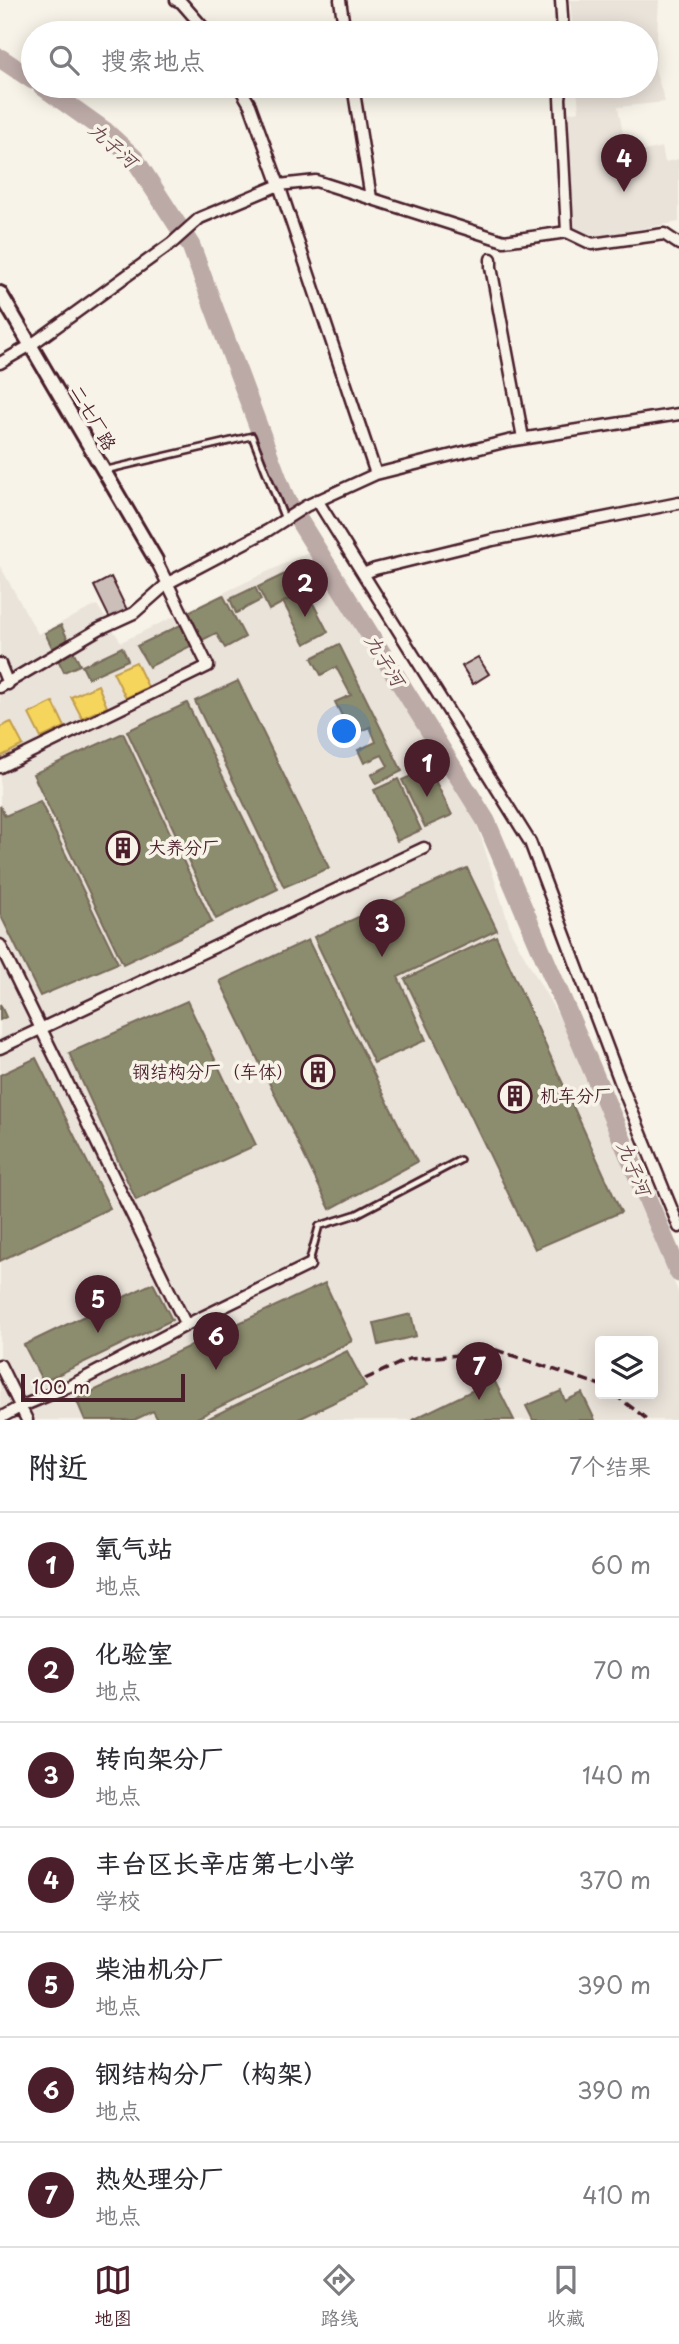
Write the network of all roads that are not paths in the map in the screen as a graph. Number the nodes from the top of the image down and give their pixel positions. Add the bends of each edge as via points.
1 (340, 0) edge
2 (561, 0) edge
3 (179, 1) edge
4 (197, 21) edge
5 (343, 21) edge
6 (563, 21) edge
7 (246, 98) edge
8 (356, 98) edge
9 (560, 98) edge
10 (279, 186) junction
11 (371, 198) junction
12 (567, 232) junction
13 (679, 244) edge
14 (491, 259) dead end
15 (0, 293) edge
16 (30, 345) junction
17 (0, 363) edge
18 (679, 414) edge
19 (523, 438) junction
20 (104, 470) junction
21 (376, 474) junction
22 (317, 500) junction
23 (679, 503) edge
24 (285, 520) junction
25 (156, 560) joint
26 (363, 574) junction
27 (168, 583) junction
28 (0, 664) edge
29 (4, 685) edge
30 (0, 767) edge
31 (424, 848) dead end
32 (0, 945) edge
33 (40, 1029) junction
34 (0, 1048) edge
35 (460, 1160) dead end
36 (679, 1227) edge
37 (309, 1265) joint
38 (186, 1325) junction
39 (0, 1365) edge
40 (20, 1407) junction
41 (0, 1418) edge
42 (27, 1420) edge

1 - 5 street
2 - 6 street
3 - 4 street
7 - 10 street
8 - 11 street
9 - 12 street
10 - 11 street via 316,181
10 - 16 street via 200,218
10 - 21 street
11 - 12 street via 504,241
12 - 13 street via 592,244 664,234
14 - 19 street
15 - 16 street, 二七厂路
16 - 17 street
16 - 20 street, 二七厂路
18 - 19 street
19 - 21 street
20 - 24 lane via 252,436
20 - 25 street, 二七厂路
21 - 22 street
22 - 24 street
22 - 26 street
23 - 26 street via 493,540
24 - 27 street
25 - 27 street
26 - 36 street via 530,842
27 - 29 street via 134,613
27 - 30 street via 208,666
28 - 29 street
31 - 33 street
32 - 33 street
33 - 34 street
33 - 38 street
35 - 37 lane via 357,1214 319,1226
37 - 38 street
38 - 40 street
39 - 40 street
40 - 41 street
40 - 42 street

